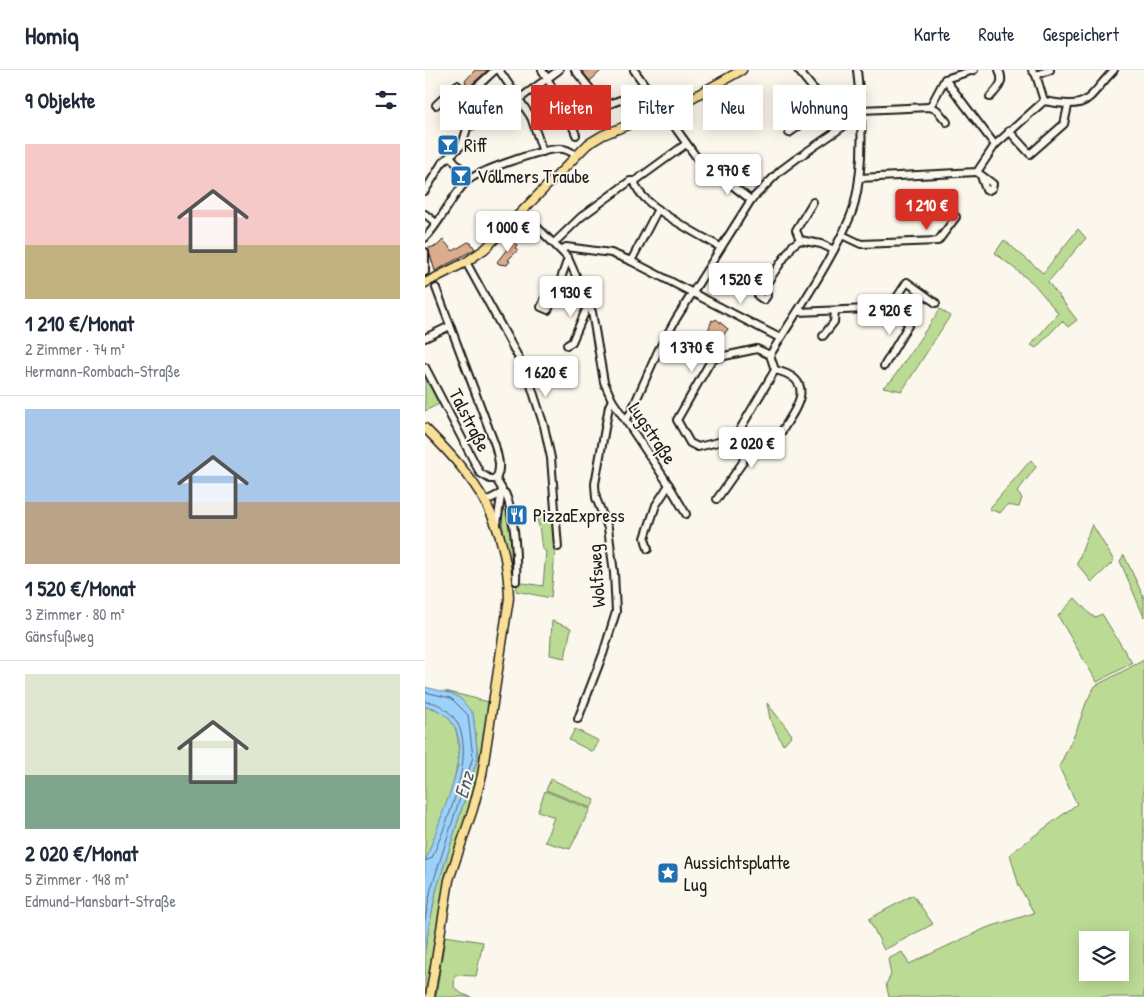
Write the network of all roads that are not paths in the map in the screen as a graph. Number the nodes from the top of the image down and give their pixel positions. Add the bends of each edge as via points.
1 (497, 70) edge
2 (542, 70) edge
3 (559, 70) edge
4 (575, 70) edge
5 (634, 70) edge
6 (742, 70) edge
7 (799, 70) edge
8 (857, 70) edge
9 (974, 70) edge
10 (999, 70) edge
11 (1050, 70) edge
12 (1114, 70) edge
13 (1034, 72) edge
14 (729, 73) edge
15 (547, 79) junction
16 (945, 79) junction
17 (480, 85) edge
18 (508, 85) edge
19 (551, 85) edge
20 (587, 85) edge
21 (645, 85) edge
22 (812, 85) edge
23 (858, 85) edge
24 (693, 96) edge
25 (989, 97) dead end
26 (521, 98) edge
27 (620, 100) dead end
28 (1044, 101) junction
29 (440, 102) edge
30 (521, 103) edge
31 (611, 103) edge
32 (437, 105) dead end
33 (1068, 106) junction
34 (931, 107) junction
35 (866, 110) edge
36 (531, 117) edge
37 (947, 122) dead end
38 (621, 128) edge
39 (466, 130) edge
40 (535, 130) edge
41 (575, 130) edge
42 (676, 130) edge
43 (793, 130) edge
44 (838, 130) edge
45 (861, 130) edge
46 (1009, 131) junction
47 (789, 133) dead end
48 (577, 135) dead end
49 (687, 144) junction
50 (995, 145) junction
51 (543, 152) junction
52 (575, 155) junction
53 (450, 156) junction
54 (859, 178) junction
55 (469, 179) junction
56 (635, 180) junction
57 (425, 192) edge
58 (751, 200) junction
59 (813, 202) dead end
60 (658, 209) junction
61 (522, 212) junction
62 (425, 214) edge
63 (956, 217) dead end
64 (436, 223) junction
65 (842, 235) junction
66 (425, 238) edge
67 (799, 240) junction
68 (554, 243) junction
69 (720, 247) junction
70 (562, 250) junction
71 (834, 250) junction
72 (425, 252) edge
73 (568, 258) junction
74 (631, 262) junction
75 (467, 264) junction
76 (425, 272) edge
77 (766, 285) dead end
78 (428, 286) edge
79 (691, 293) junction
80 (552, 301) dead end
81 (589, 303) junction
82 (936, 303) dead end
83 (890, 308) junction
84 (835, 311) junction
85 (799, 312) junction
86 (450, 326) junction
87 (823, 336) dead end
88 (425, 338) edge
89 (780, 338) junction
90 (567, 345) dead end
91 (770, 355) junction
92 (425, 366) edge
93 (884, 366) dead end
94 (775, 370) junction
95 (612, 400) junction
96 (626, 418) junction
97 (425, 428) edge
98 (782, 431) dead end
99 (736, 436) junction
100 (496, 479) junction
101 (669, 485) junction
102 (502, 493) junction
103 (717, 499) dead end
104 (487, 504) junction
105 (500, 504) junction
106 (509, 504) junction
107 (686, 514) dead end
108 (497, 524) junction
109 (558, 547) dead end
110 (648, 549) dead end
111 (516, 581) dead end
112 (578, 719) dead end
113 (429, 997) edge

1 - 17 street
1 - 18 street
2 - 15 street
3 - 15 street
4 - 20 street
5 - 21 street
6 - 14 main road
7 - 22 street
8 - 23 street
9 - 16 street
10 - 25 street via 1003,78 1001,84
11 - 13 street
12 - 33 street via 1088,99
13 - 28 street
14 - 24 main road
15 - 19 street
15 - 26 street
16 - 34 street
16 - 50 street
27 - 31 street
28 - 33 street
28 - 46 street
29 - 32 street
30 - 36 street
33 - 46 street via 1064,124 1030,154
34 - 35 street
34 - 37 street
38 - 52 main road via 603,135
39 - 53 street via 462,145
40 - 51 street
41 - 48 street
42 - 49 street
43 - 47 street
44 - 58 street via 780,171
45 - 54 street
46 - 50 street
49 - 56 street
49 - 58 street via 697,158
50 - 54 street via 979,174
51 - 52 street via 558,148
51 - 55 street
52 - 61 main road
53 - 55 street
53 - 57 street
54 - 65 street via 854,208
55 - 64 street
56 - 60 street via 635,186 642,195
56 - 68 street via 581,217
58 - 69 street
59 - 67 street via 796,230
60 - 69 street
60 - 74 street
61 - 68 street, Lugstraße
61 - 75 main road
62 - 64 street
63 - 65 street via 938,241 861,244
64 - 66 street
65 - 71 street
67 - 71 street
67 - 77 street
68 - 70 street, Lugstraße
69 - 79 street
70 - 73 street, Lugstraße
70 - 74 street via 567,247 611,253
71 - 85 street
72 - 76 street
73 - 80 street
73 - 81 street, Lugstraße
74 - 79 street
75 - 78 main road
75 - 109 street via 527,373 551,458
78 - 86 street
79 - 89 street
79 - 96 street via 658,351
81 - 90 street via 572,342
81 - 95 street, Lugstraße via 604,382
82 - 83 street via 907,282
83 - 84 street
83 - 93 street via 909,324
84 - 85 street
84 - 87 street via 834,322
85 - 89 street
86 - 88 street
86 - 100 street via 495,445 500,465
89 - 91 street
91 - 94 street
91 - 99 street via 757,349 715,358 677,420 694,446
92 - 100 street, Talstraße via 481,473
94 - 98 street via 797,381 801,388 800,402
94 - 99 street
95 - 96 street, Lugstraße
95 - 112 street, Wolfsweg via 595,478 596,498 609,537 615,612
96 - 101 street, Lugstraße
97 - 104 main road via 463,467
99 - 103 street via 742,448 743,462
100 - 102 street
101 - 107 street, Lugstraße
101 - 110 street via 656,506 645,538
102 - 104 street
102 - 105 street
102 - 106 street
104 - 105 street
104 - 108 main road
105 - 106 street
105 - 108 street
106 - 111 street via 517,555
108 - 113 main road via 509,579 505,630 482,775 449,880

